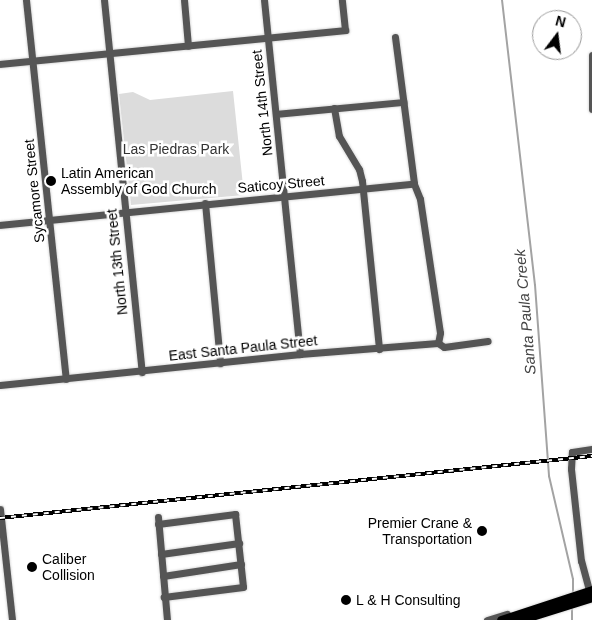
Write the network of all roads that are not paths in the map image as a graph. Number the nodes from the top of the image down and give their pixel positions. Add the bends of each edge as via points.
1 (26, 0) edge
2 (104, 0) edge
3 (184, 0) edge
4 (264, 0) edge
5 (342, 0) edge
6 (396, 37) dead end
7 (268, 38) junction
8 (188, 46) junction
9 (109, 54) junction
10 (592, 55) edge
11 (32, 61) junction
12 (0, 64) edge
13 (403, 102) junction
14 (334, 108) junction
15 (592, 109) edge
16 (276, 114) junction
17 (414, 184) junction
18 (362, 189) junction
19 (284, 196) junction
20 (205, 203) junction
21 (125, 212) junction
22 (49, 220) junction
23 (0, 225) edge
24 (488, 341) dead end
25 (438, 342) junction
26 (378, 349) junction
27 (300, 354) junction
28 (220, 363) junction
29 (142, 372) junction
30 (66, 379) junction
31 (0, 385) edge
32 (592, 449) edge
33 (0, 510) edge
34 (239, 542) junction
35 (2, 549) edge
36 (161, 554) junction
37 (241, 564) junction
38 (163, 576) junction
39 (589, 594) edge
40 (164, 598) junction
41 (550, 606) junction
42 (12, 620) edge
43 (167, 620) edge
44 (487, 620) edge
45 (501, 620) edge
46 (519, 620) edge

1 - 11 street, Sycamore Street
2 - 9 street, North 13th Street
3 - 8 street
4 - 7 street, North 14th Street
5 - 7 street via 345,30
6 - 13 street
7 - 8 street
7 - 16 street, North 14th Street
8 - 9 street
9 - 11 street
9 - 21 street, North 13th Street
10 - 15 street
11 - 12 street
11 - 22 street, Sycamore Street
13 - 14 street
13 - 17 street
14 - 16 street
14 - 18 street via 339,136 359,169
16 - 19 street, North 14th Street
17 - 18 street, Saticoy Street
17 - 25 street via 420,199 440,333
18 - 19 street, Saticoy Street
18 - 26 street
19 - 20 street, Saticoy Street
19 - 27 street, North 14th Street
20 - 21 street, Saticoy Street
20 - 28 street
21 - 22 street, Saticoy Street
21 - 29 street, North 13th Street
22 - 23 street, Saticoy Street
22 - 30 street, Sycamore Street
24 - 25 street, East Santa Paula Street via 444,347
25 - 26 street, East Santa Paula Street
26 - 27 street, East Santa Paula Street
27 - 28 street, East Santa Paula Street
28 - 29 street, East Santa Paula Street
29 - 30 street, East Santa Paula Street
30 - 31 street, East Santa Paula Street
32 - 39 street via 572,452 581,561
33 - 35 street
34 - 36 street
34 - 36 street via 235,514 158,520
34 - 37 street
35 - 42 street
36 - 38 street
37 - 38 street
37 - 40 street via 243,587
38 - 40 street
39 - 41 main road
40 - 43 street
41 - 44 street
41 - 45 main road
41 - 46 main road

